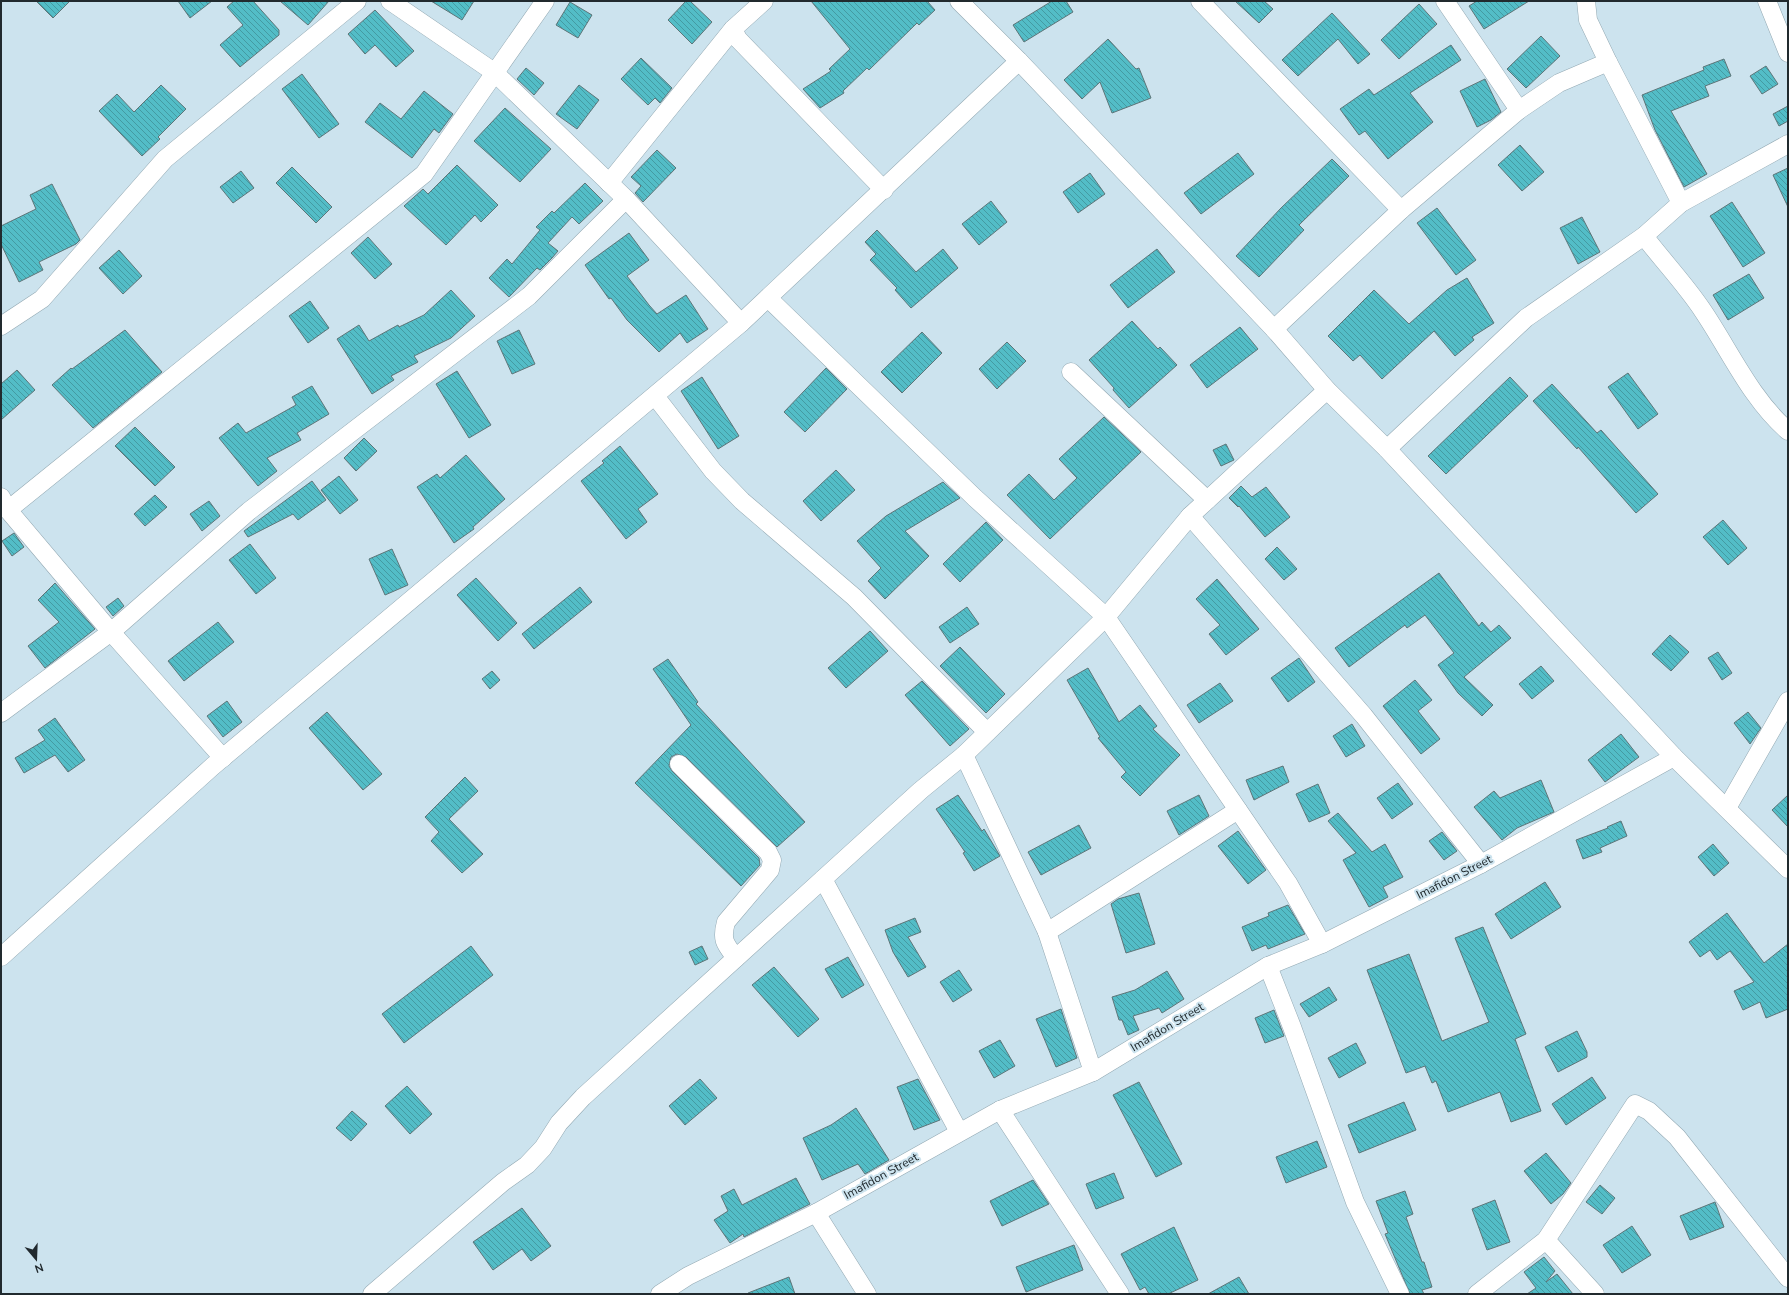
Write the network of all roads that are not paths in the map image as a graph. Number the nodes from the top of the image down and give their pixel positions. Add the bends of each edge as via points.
1 (356, 1) edge
2 (390, 1) edge
3 (545, 1) edge
4 (764, 1) edge
5 (959, 1) edge
6 (1200, 1) edge
7 (1445, 1) edge
8 (1586, 1) edge
9 (1767, 1) edge
10 (733, 29) junction
11 (1788, 53) edge
12 (1019, 61) junction
13 (1608, 62) junction
14 (494, 72) junction
15 (1519, 110) junction
16 (1787, 145) edge
17 (609, 183) junction
18 (884, 190) junction
19 (626, 199) junction
20 (1681, 203) junction
21 (1401, 210) junction
22 (1644, 236) junction
23 (768, 298) junction
24 (741, 323) junction
25 (1, 326) edge
26 (1274, 329) junction
27 (1071, 372) dead end
28 (1327, 390) junction
29 (655, 396) junction
30 (1788, 431) edge
31 (1386, 449) junction
32 (1207, 500) junction
33 (5, 504) edge
34 (1190, 516) junction
35 (1106, 617) junction
36 (111, 632) junction
37 (1788, 701) edge
38 (1, 713) edge
39 (987, 732) junction
40 (964, 755) junction
41 (1674, 757) junction
42 (223, 758) junction
43 (679, 764) dead end
44 (1727, 808) junction
45 (1238, 810) junction
46 (1481, 864) junction
47 (1788, 869) edge
48 (823, 879) junction
49 (1047, 932) junction
50 (1322, 944) junction
51 (1, 956) edge
52 (736, 958) junction
53 (1268, 966) junction
54 (1093, 1072) junction
55 (1000, 1110) junction
56 (959, 1132) junction
57 (816, 1213) junction
58 (1546, 1240) junction
59 (1788, 1278) edge
60 (372, 1294) edge
61 (660, 1294) edge
62 (867, 1294) edge
63 (1120, 1294) edge
64 (1400, 1294) edge
65 (1477, 1294) edge
66 (1595, 1294) edge

1 - 25 street via 165,159 42,299
2 - 14 street
3 - 14 street
4 - 10 street
5 - 12 street
6 - 21 street
7 - 15 street
8 - 13 street via 1588,20
9 - 11 street
10 - 17 street
10 - 18 street via 738,40
12 - 18 street
12 - 26 street
13 - 15 street via 1559,83
13 - 20 street
14 - 17 street
14 - 33 street via 424,174
15 - 21 street
16 - 20 street
17 - 19 street
18 - 23 street
19 - 24 street
19 - 36 street via 528,296 249,511
20 - 22 street
21 - 26 street
22 - 30 street via 1702,309 1755,393 1776,421
22 - 31 street via 1526,318
23 - 24 street
23 - 35 street via 975,498
24 - 29 street
26 - 28 street
27 - 32 street
28 - 31 street
28 - 32 street
29 - 39 street via 713,471 742,501 854,596
29 - 42 street
31 - 41 street
32 - 34 street
33 - 36 street
34 - 35 street
34 - 46 street via 1364,716
35 - 39 street
35 - 45 street
36 - 38 street
36 - 42 street
37 - 44 street
39 - 40 street
40 - 48 street via 921,790
40 - 49 street
41 - 44 street
41 - 46 street, Imafidon Street
42 - 51 street
43 - 52 street via 768,852 772,860 770,870 726,922 724,942
44 - 47 street
45 - 49 street
45 - 50 street via 1288,883
46 - 50 street, Imafidon Street
48 - 52 street
48 - 56 street
49 - 54 street
50 - 53 street, Imafidon Street
52 - 60 street via 583,1097 559,1123 543,1148 526,1165 502,1182
53 - 54 street, Imafidon Street
53 - 64 street via 1355,1202
54 - 55 street, Imafidon Street
55 - 56 street, Imafidon Street
55 - 63 street
56 - 57 street, Imafidon Street
57 - 61 street, Imafidon Street via 688,1276
57 - 62 street
58 - 59 street via 1635,1104 1649,1112 1677,1137
58 - 65 street
58 - 66 street

